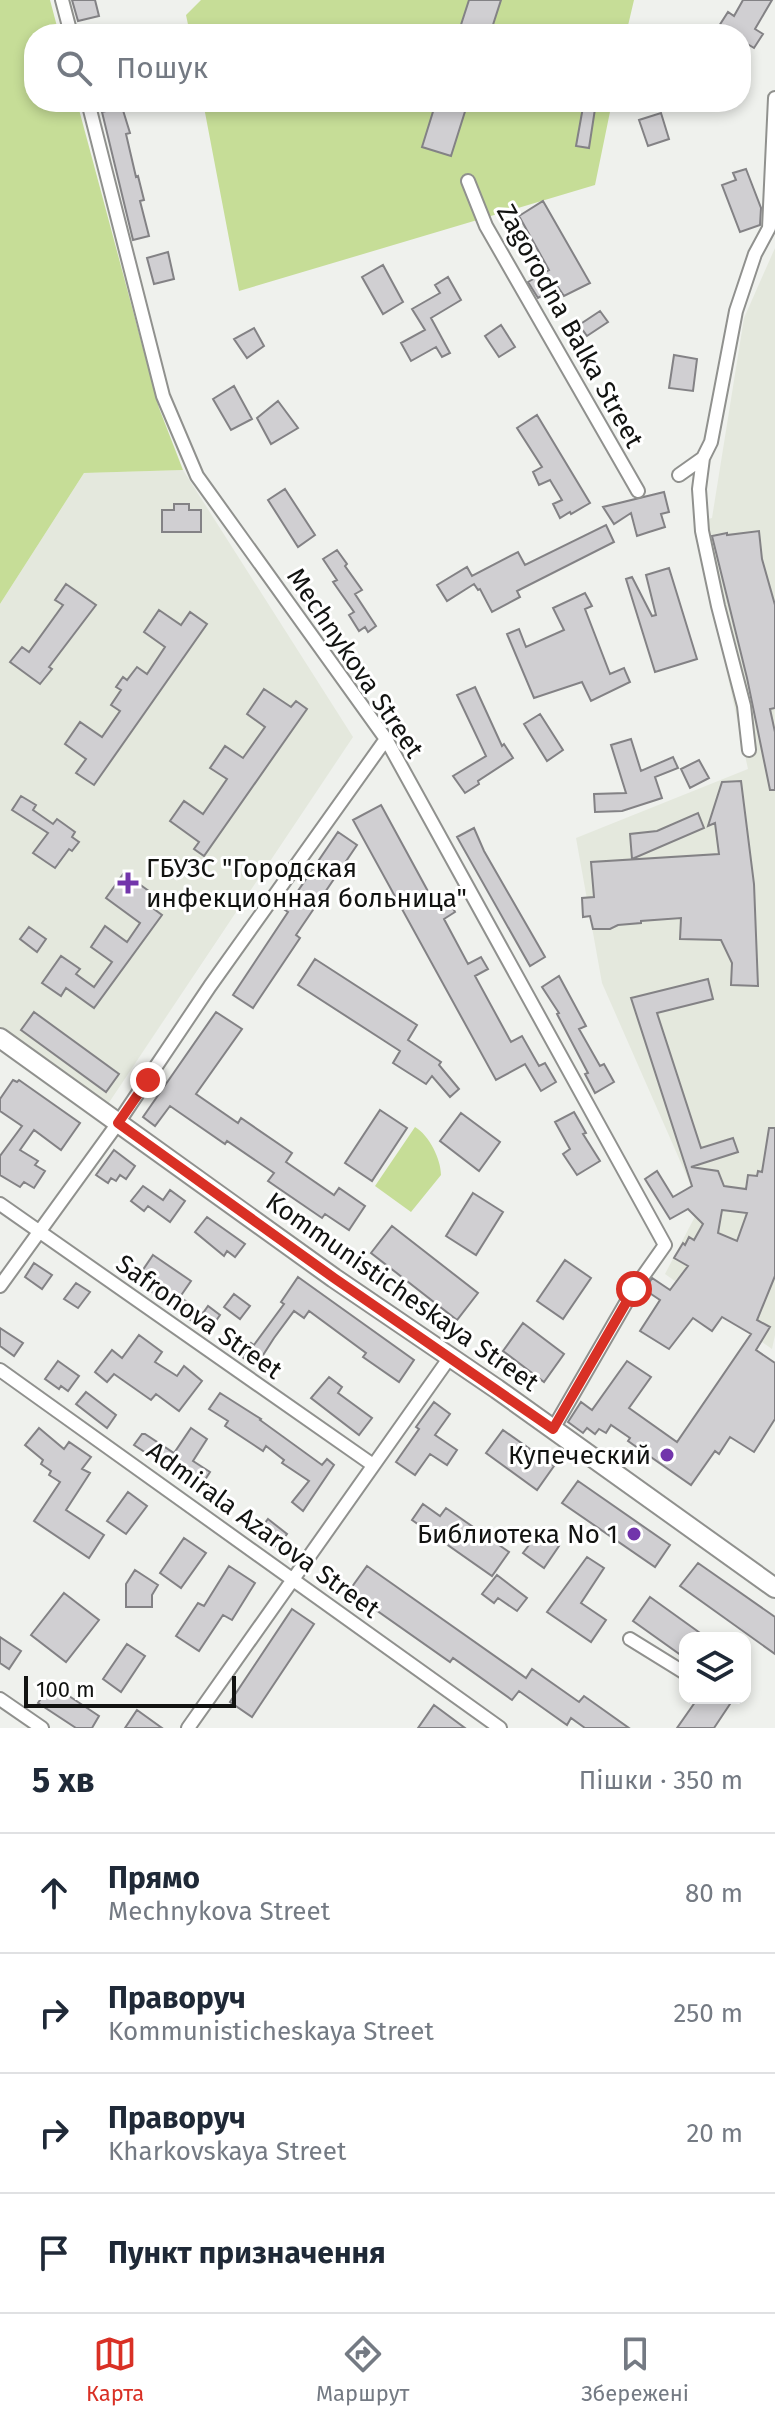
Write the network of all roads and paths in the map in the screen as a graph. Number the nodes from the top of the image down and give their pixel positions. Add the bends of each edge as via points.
1 (62, 0) edge
2 (68, 24) edge
3 (774, 99) edge
4 (91, 112) edge
5 (468, 181) dead end
6 (703, 458) junction
7 (679, 475) dead end
8 (638, 491) dead end
9 (386, 739) junction
10 (749, 750) dead end
11 (0, 1038) edge
12 (118, 1123) junction
13 (0, 1204) edge
14 (39, 1231) junction
15 (0, 1286) edge
16 (450, 1357) junction
17 (0, 1370) edge
18 (553, 1429) junction
19 (373, 1465) junction
20 (294, 1578) junction
21 (775, 1588) edge
22 (630, 1639) dead end
23 (679, 1669) edge
24 (0, 1699) edge
25 (42, 1728) edge
26 (188, 1728) edge
27 (500, 1728) edge

1 - 2 street
3 - 6 street via 769,228 746,276 711,442
4 - 9 street, Mechnykova Street via 163,396 197,476
5 - 8 street, Zagorodna Balka Street via 486,226
6 - 7 street
6 - 10 street via 702,531 744,706
9 - 12 street
9 - 18 street, Mechnykova Street via 665,1245
11 - 12 street, Kommunisticheskaya Street
12 - 14 street
12 - 16 street, Kommunisticheskaya Street
13 - 14 street, Safronova Street
14 - 15 street
14 - 19 street, Safronova Street
16 - 18 street, Kommunisticheskaya Street
16 - 19 street
17 - 20 street, Admirala Azarova Street
18 - 21 street, Kommunisticheskaya Street
19 - 20 street
20 - 26 street
20 - 27 street, Admirala Azarova Street
22 - 23 street
24 - 25 street

